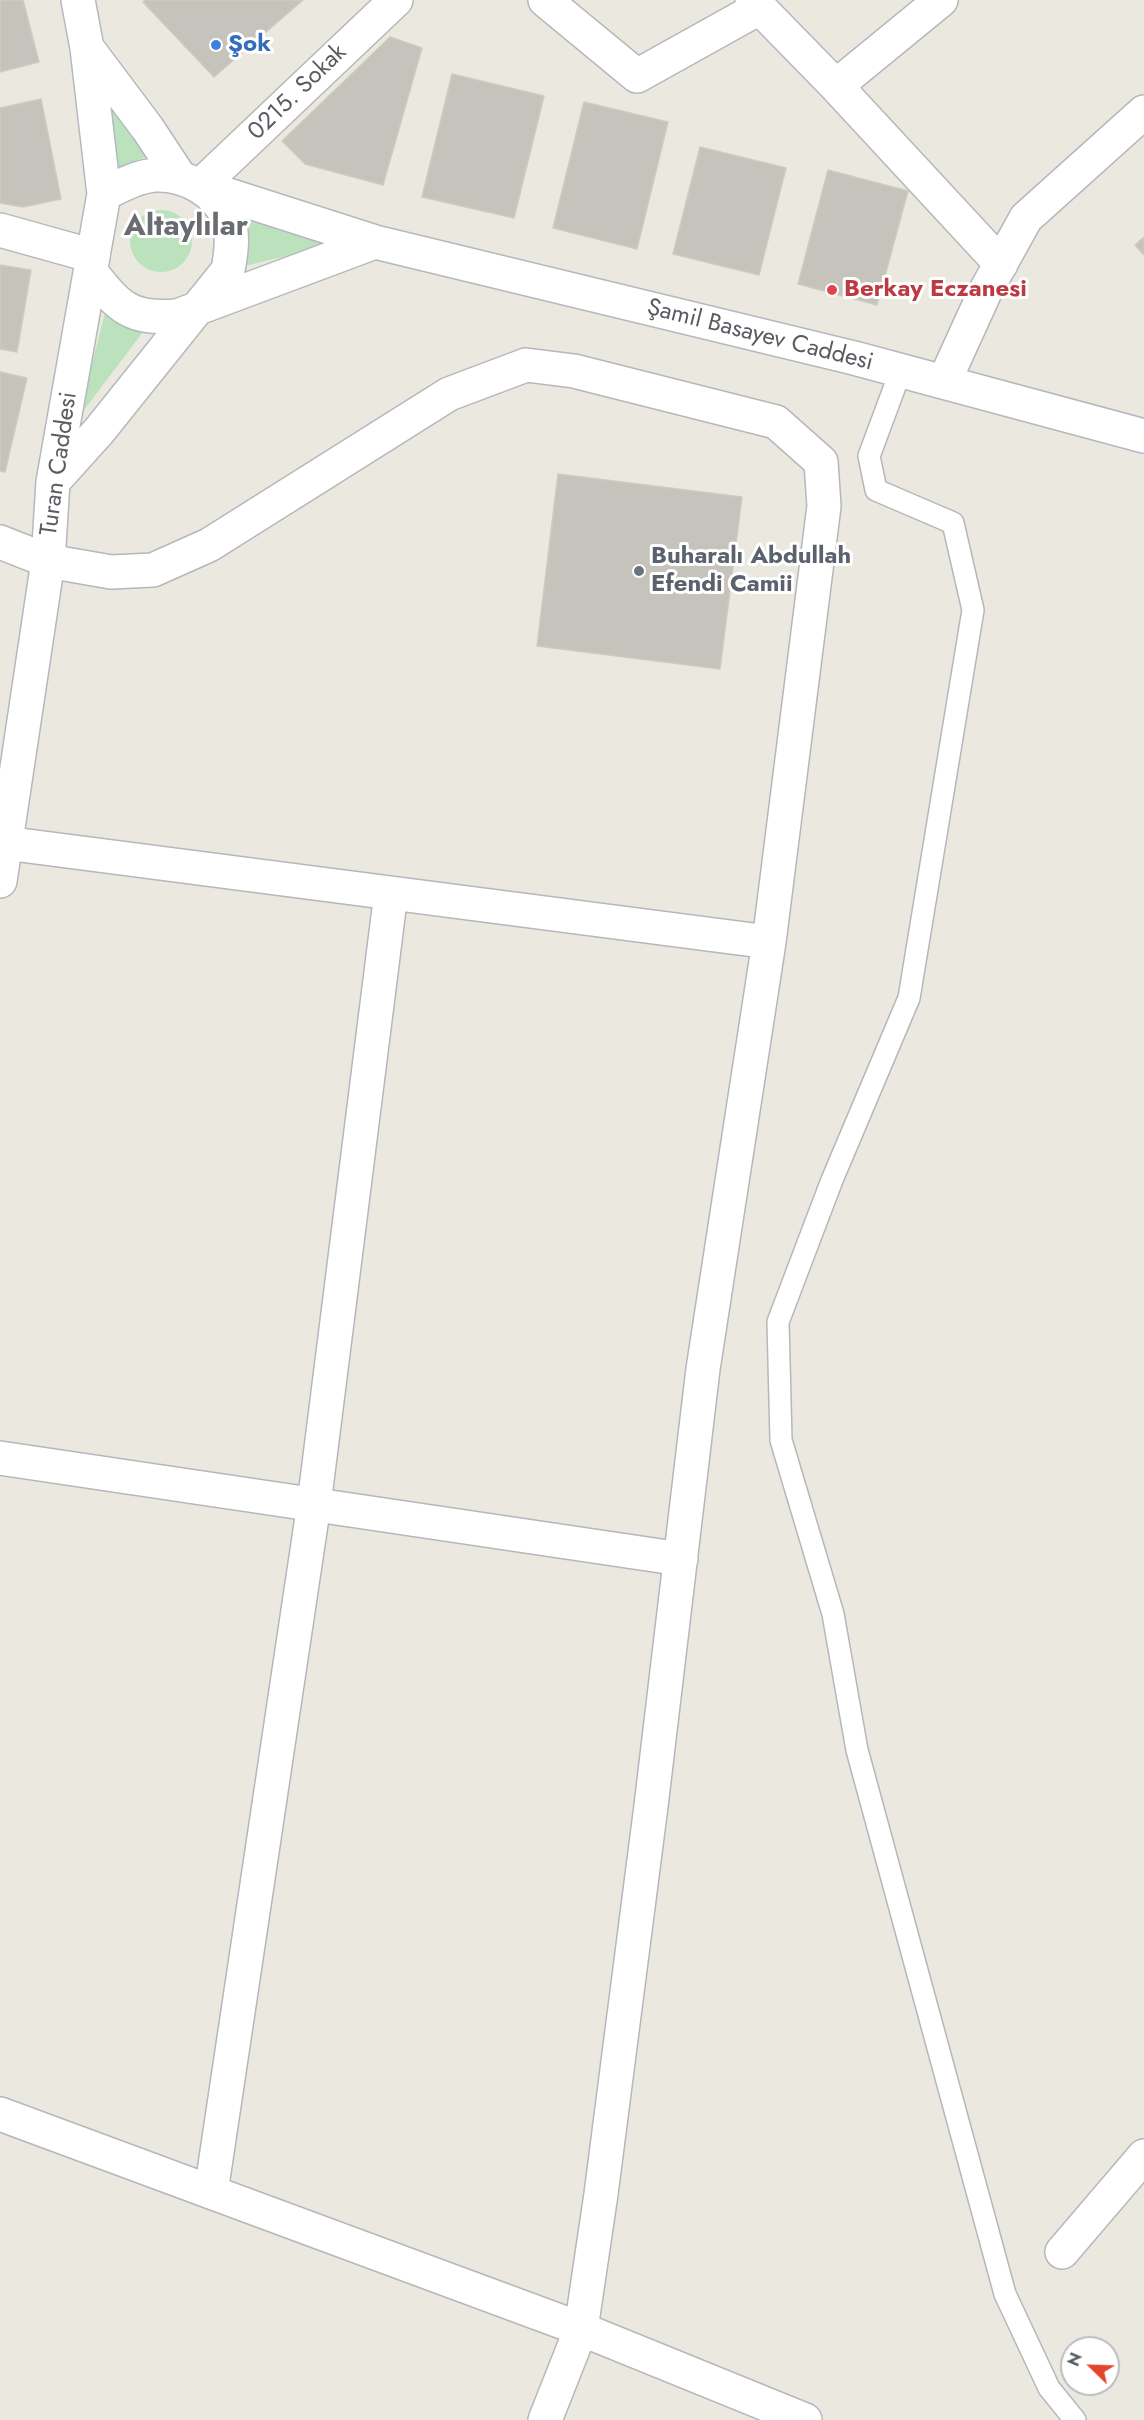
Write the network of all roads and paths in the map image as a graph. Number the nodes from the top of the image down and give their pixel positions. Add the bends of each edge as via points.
1 (78, 0) edge
2 (396, 0) edge
3 (545, 0) edge
4 (941, 0) edge
5 (756, 4) edge
6 (87, 48) junction
7 (836, 86) junction
8 (1144, 112) edge
9 (189, 181) junction
10 (104, 194) junction
11 (0, 230) edge
12 (375, 242) junction
13 (92, 264) junction
14 (1001, 264) junction
15 (199, 307) junction
16 (901, 370) junction
17 (944, 382) junction
18 (1144, 436) edge
19 (53, 482) junction
20 (0, 542) edge
21 (48, 561) junction
22 (5, 843) junction
23 (0, 881) edge
24 (391, 893) junction
25 (769, 942) junction
26 (0, 1458) edge
27 (314, 1504) junction
28 (681, 1558) junction
29 (0, 2114) edge
30 (1144, 2156) edge
31 (210, 2192) junction
32 (1062, 2252) dead end
33 (581, 2329) junction
34 (545, 2420) edge
35 (805, 2420) edge
36 (1075, 2420) edge

1 - 6 street, Turan Caddesi
2 - 9 street, 0215. Sokak
3 - 5 street via 637,76
4 - 7 street
5 - 7 street
6 - 9 street, Turan Caddesi
6 - 10 street, Turan Caddesi
7 - 14 street
8 - 14 street via 1026,218
9 - 10 street via 155,175
9 - 12 street, Şamil Basayev Caddesi
9 - 15 street via 218,202 228,219 232,247 228,270
10 - 13 street, Turan Caddesi
11 - 13 street
12 - 15 street
12 - 16 street, Şamil Basayev Caddesi
13 - 15 street via 112,299 131,312 154,318 177,316
13 - 19 street, Turan Caddesi
14 - 17 street
15 - 19 street
16 - 17 street, Şamil Basayev Caddesi
16 - 36 lane via 868,456 876,490 953,523 973,610 909,998 832,1180 778,1322 781,1440 833,1614 857,1750 1005,2294 1049,2388
17 - 18 street, Şamil Basayev Caddesi
19 - 21 street, Turan Caddesi
20 - 21 street
21 - 22 street, Turan Caddesi
21 - 25 street via 111,572 153,570 209,545 450,394 526,365 574,371 776,422 821,462 824,506
22 - 23 street, Turan Caddesi
22 - 24 street
24 - 25 street
24 - 27 street
25 - 28 street via 704,1369
26 - 27 street
27 - 28 street
27 - 31 street
28 - 33 street
29 - 31 street
30 - 32 street
31 - 33 street
33 - 34 street
33 - 35 street

